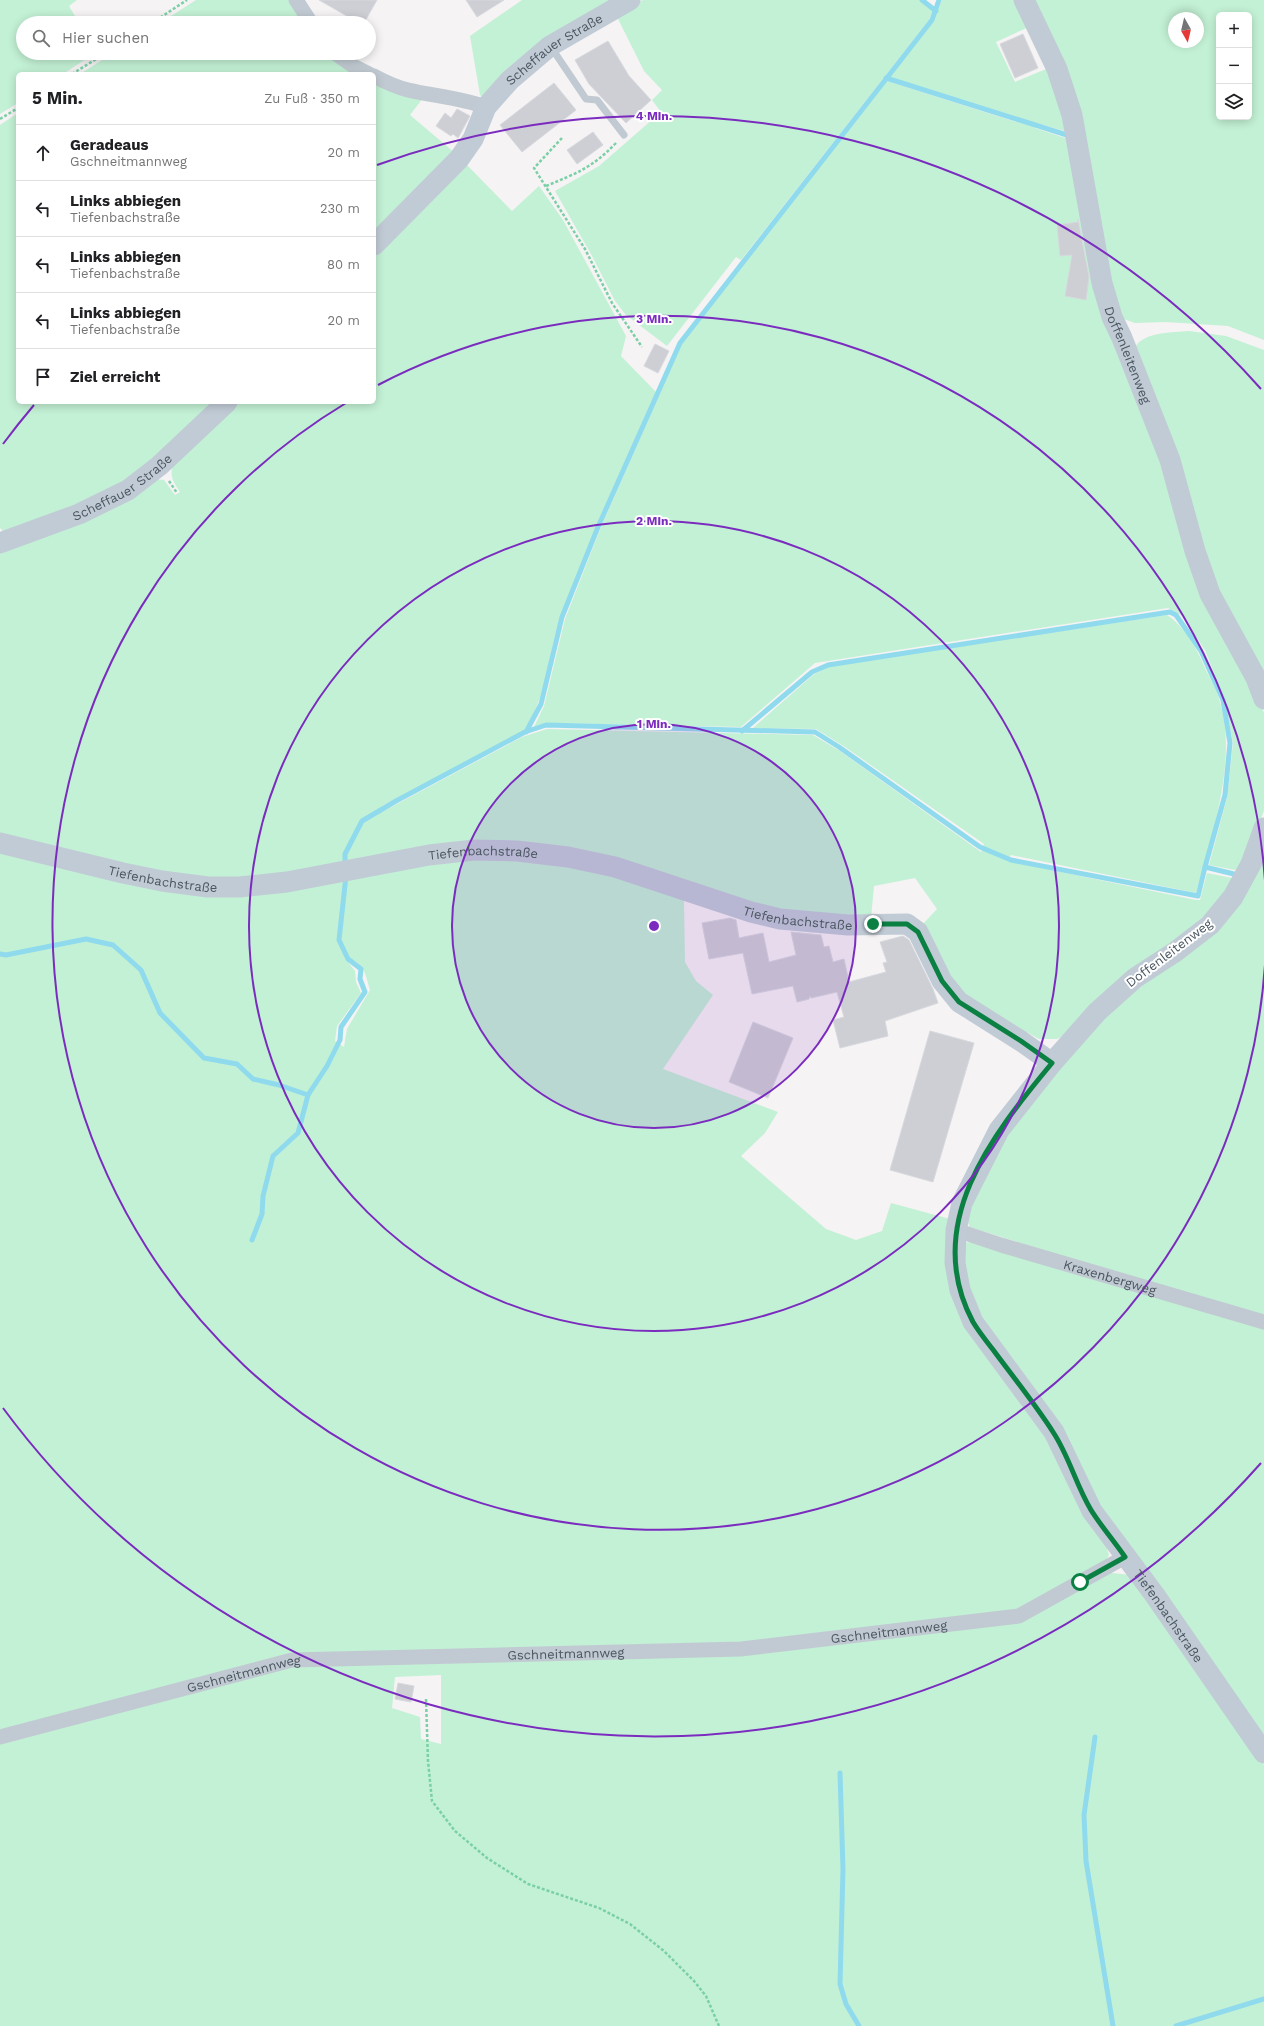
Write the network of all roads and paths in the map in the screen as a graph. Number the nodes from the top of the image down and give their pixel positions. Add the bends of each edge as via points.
1 (187, 0) edge
2 (296, 0) edge
3 (630, 0) edge
4 (1024, 0) edge
5 (163, 16) edge
6 (306, 16) edge
7 (550, 46) junction
8 (95, 60) edge
9 (345, 60) edge
10 (75, 72) edge
11 (365, 72) edge
12 (376, 77) edge
13 (486, 107) junction
14 (16, 109) edge
15 (0, 119) edge
16 (624, 135) joint
17 (562, 138) dead end
18 (546, 186) junction
19 (376, 243) edge
20 (642, 347) dead end
21 (225, 404) edge
22 (0, 543) edge
23 (1264, 700) edge
24 (1264, 828) edge
25 (0, 843) edge
26 (1052, 1063) junction
27 (956, 1230) junction
28 (1264, 1322) edge
29 (1125, 1557) junction
30 (426, 1700) dead end
31 (0, 1737) edge
32 (1264, 1753) edge
33 (719, 2026) edge

1 - 5 path
2 - 6 street
3 - 7 street, Scheffauer Straße
4 - 23 street, Doffenleitenweg via 1057,69 1072,115 1102,283 1112,317 1170,460 1195,551 1210,594 1256,678
7 - 13 street, Scheffauer Straße via 510,80
7 - 16 lane via 586,99 597,100
8 - 10 path
9 - 11 street
12 - 13 street via 409,90
13 - 19 street, Scheffauer Straße via 473,139 459,158
14 - 15 path
16 - 18 path via 603,156 582,171
17 - 18 path via 534,168
18 - 20 path via 585,249 612,303
21 - 22 street, Scheffauer Straße via 159,466 128,490 79,514
24 - 26 street, Doffenleitenweg via 1251,864 1233,897 1210,925 1135,978 1097,1012
25 - 26 street, Tiefenbachstraße via 123,873 208,887 287,882 429,855 474,850 517,851 568,857 615,867 751,912 780,919 848,925 907,924 918,932 942,981 959,1002
26 - 27 street, Tiefenbachstraße via 999,1130 962,1203
27 - 28 street, Kraxenbergweg
27 - 29 street, Tiefenbachstraße via 955,1263 960,1290 973,1322 1054,1432 1092,1510
29 - 31 street, Gschneitmannweg via 1019,1616 741,1649 292,1660
29 - 32 street, Tiefenbachstraße via 1158,1600
30 - 33 path via 432,1801 454,1831 488,1858 528,1884 599,1908 630,1924 664,1951 694,1981 706,1996

